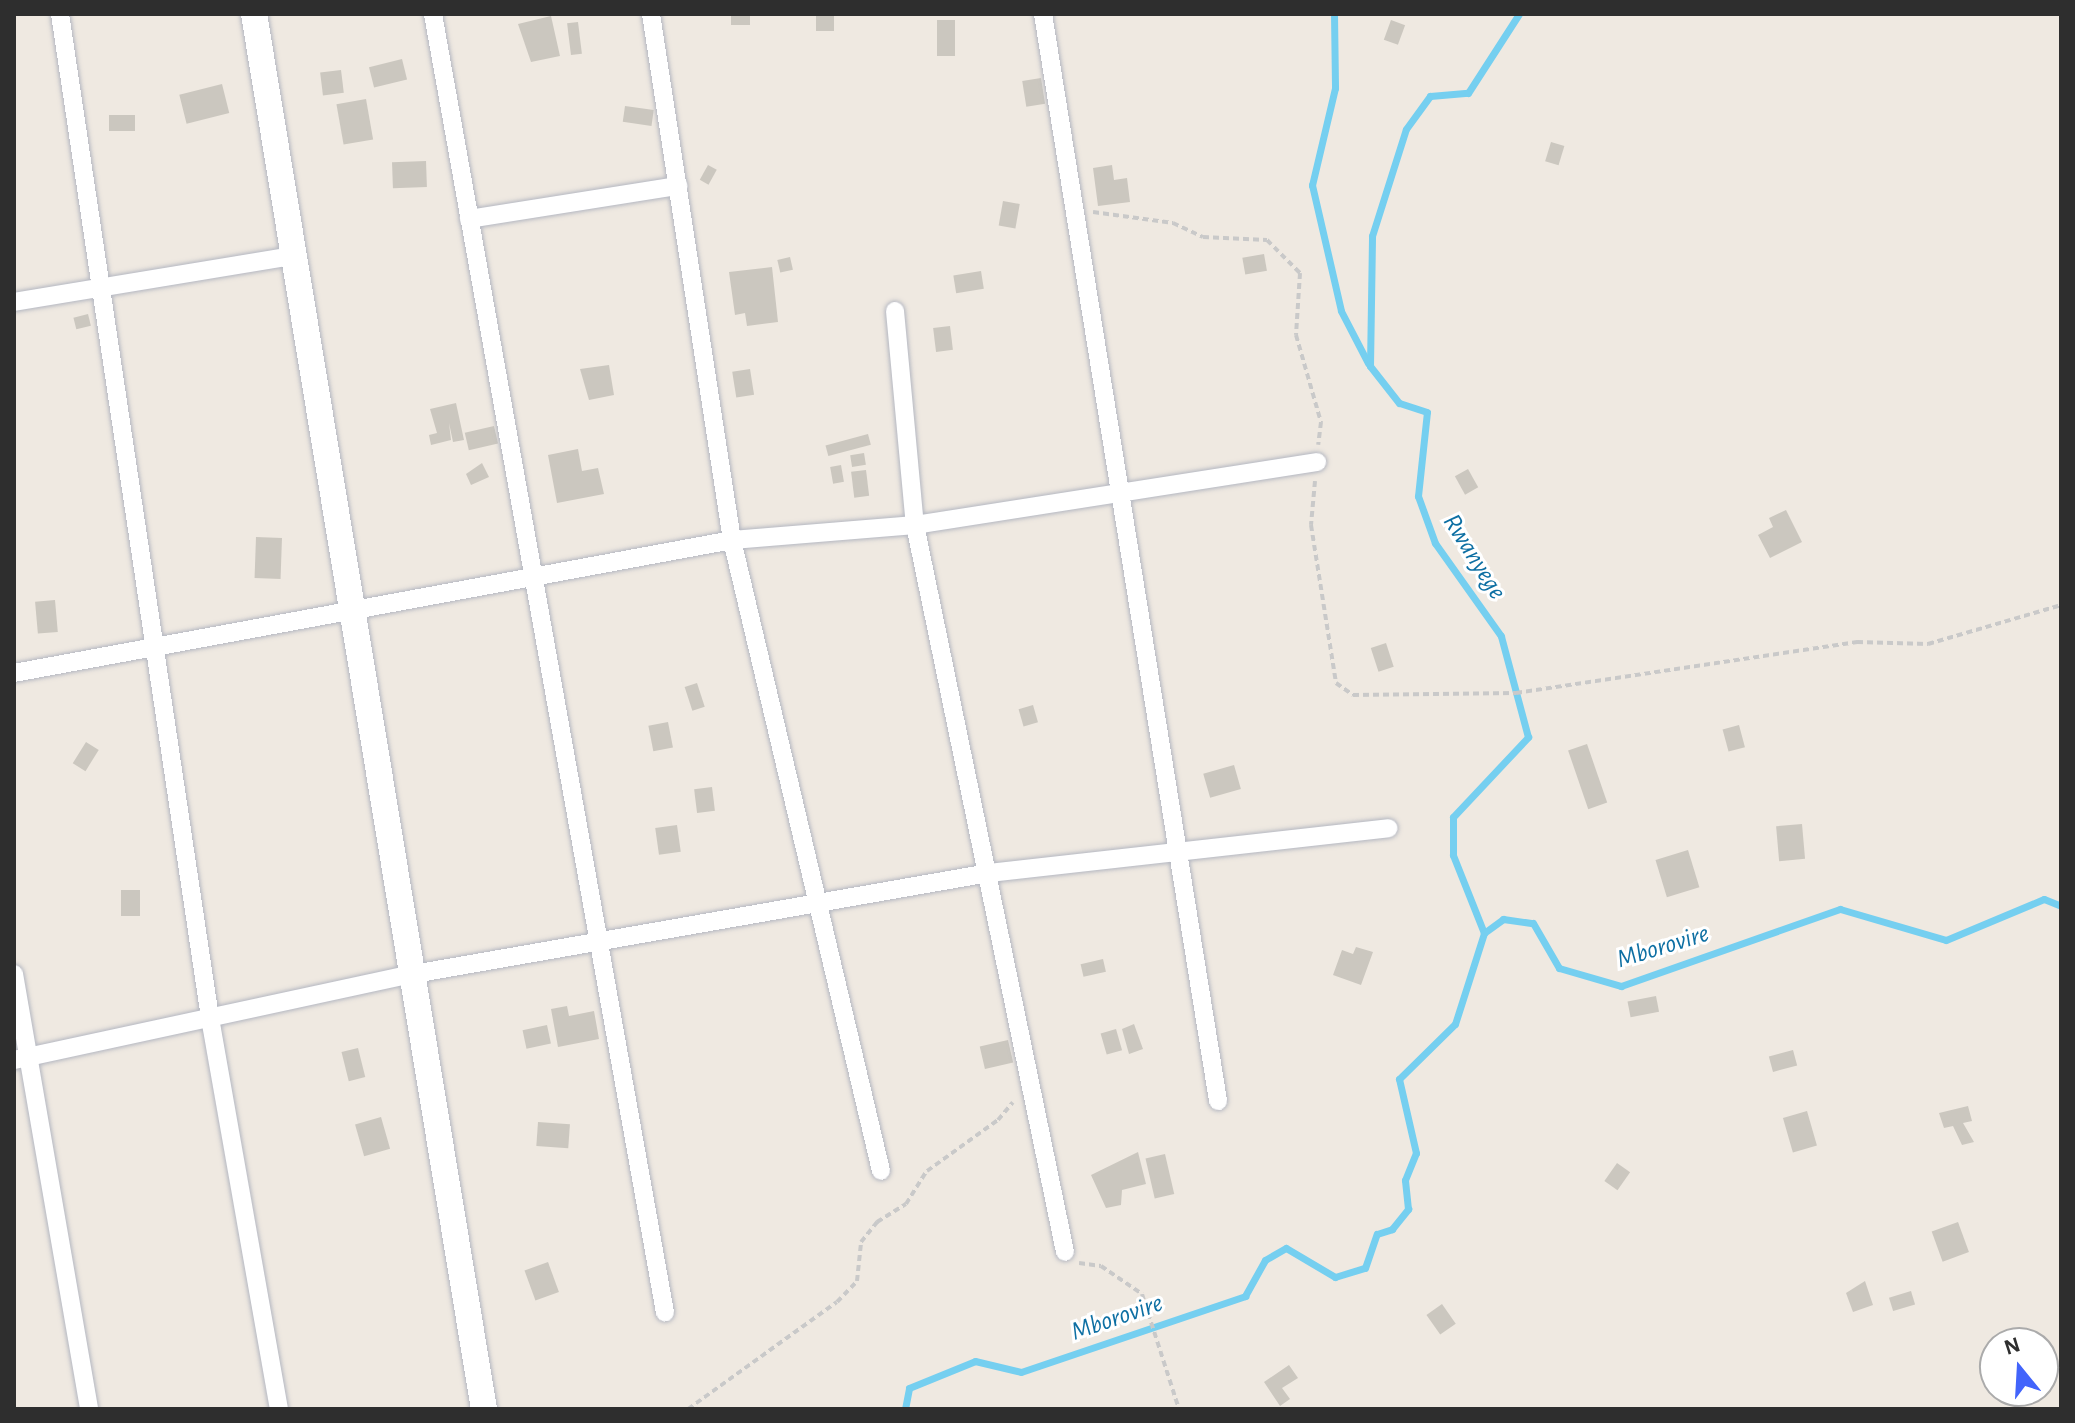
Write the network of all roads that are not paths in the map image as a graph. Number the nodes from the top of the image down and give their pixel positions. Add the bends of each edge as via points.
1 (60, 14) edge
2 (254, 14) edge
3 (433, 14) edge
4 (651, 14) edge
5 (1043, 14) edge
6 (678, 186) junction
7 (469, 219) junction
8 (293, 256) junction
9 (98, 288) junction
10 (14, 302) edge
11 (895, 311) dead end
12 (1317, 462) road end
13 (1123, 493) junction
14 (915, 525) junction
15 (732, 540) junction
16 (531, 577) junction
17 (353, 613) junction
18 (156, 651) junction
19 (14, 673) edge
20 (1388, 828) dead end
21 (1181, 850) junction
22 (989, 873) junction
23 (814, 904) junction
24 (595, 942) junction
25 (14, 974) edge
26 (408, 975) junction
27 (210, 1018) junction
28 (20, 1059) edge
29 (1218, 1101) dead end
30 (881, 1171) dead end
31 (1065, 1252) road end
32 (665, 1312) dead end
33 (89, 1409) edge
34 (279, 1409) edge
35 (484, 1409) edge

1 - 9 street
2 - 8 street
3 - 7 street
4 - 6 street
5 - 13 street
6 - 7 street
6 - 15 street
7 - 16 street
8 - 9 street
8 - 17 street
9 - 10 street
9 - 18 street
11 - 14 street
12 - 13 street
13 - 14 street
13 - 21 street
14 - 15 street
14 - 22 street
15 - 16 street
15 - 23 street
16 - 17 street
16 - 24 street
17 - 18 street
17 - 26 street
18 - 19 street
18 - 27 street
20 - 21 street
21 - 22 street
21 - 29 street
22 - 23 street
22 - 31 street
23 - 24 street
23 - 30 street
24 - 26 street
24 - 32 street
25 - 28 street
26 - 27 street
26 - 35 street
27 - 28 street
27 - 34 street
28 - 33 street

